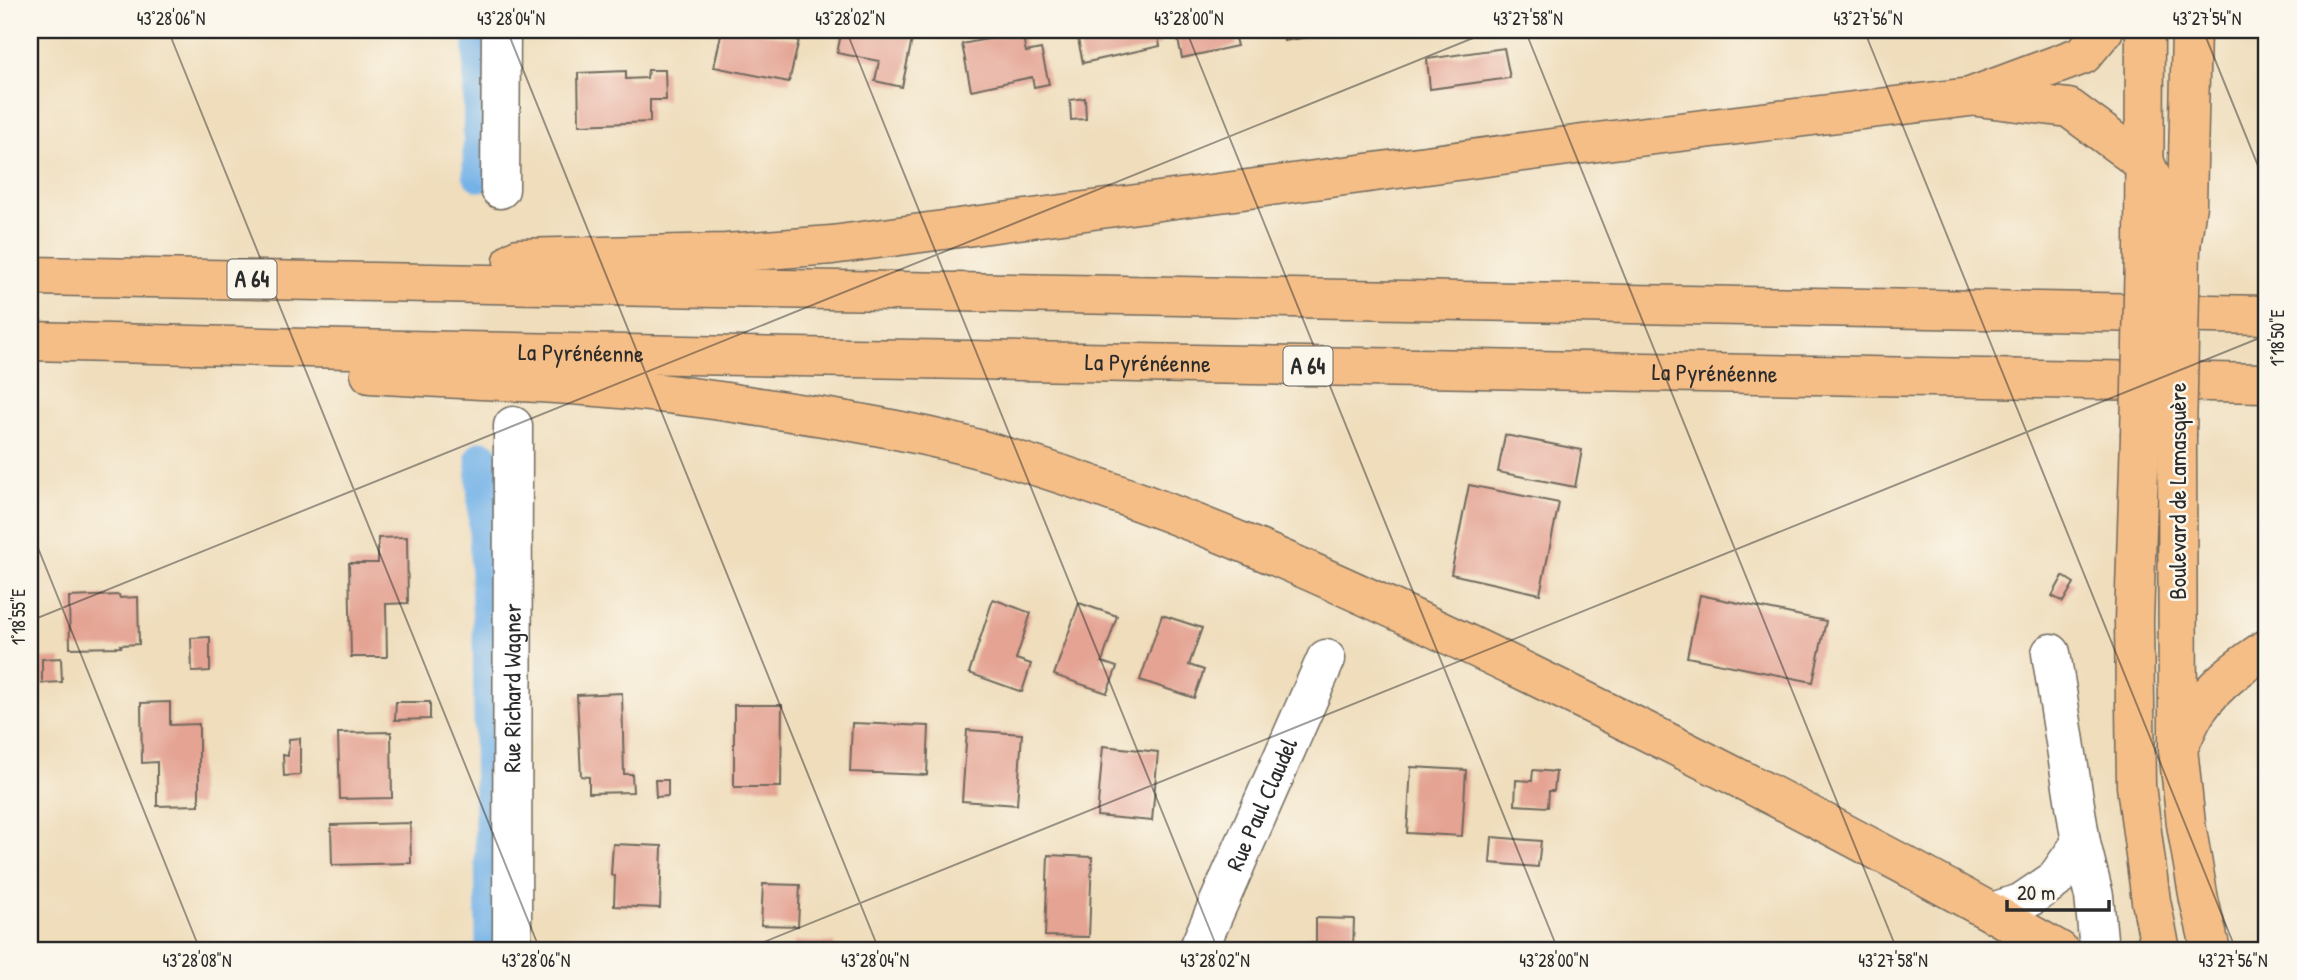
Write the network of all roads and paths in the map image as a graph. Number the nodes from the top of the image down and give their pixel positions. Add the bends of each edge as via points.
1 (500, 30) edge
2 (2104, 30) edge
3 (2145, 30) edge
4 (2191, 30) edge
5 (1970, 97) junction
6 (2146, 165) junction
7 (500, 189) dead end
8 (2163, 249) junction
9 (30, 276) edge
10 (474, 283) junction
11 (2267, 316) edge
12 (30, 341) edge
13 (349, 349) junction
14 (2267, 383) edge
15 (513, 426) dead end
16 (2159, 436) junction
17 (2267, 648) edge
18 (2051, 653) dead end
19 (1326, 659) dead end
20 (2178, 748) junction
21 (2081, 843) junction
22 (1992, 912) junction
23 (512, 950) edge
24 (1198, 950) edge
25 (2059, 950) edge
26 (2099, 950) edge
27 (2161, 950) edge
28 (2211, 950) edge

1 - 7 street
2 - 5 main road via 2082,55
3 - 6 main road, Boulevard de Lamasquère
4 - 8 main road, Boulevard de Lamasquère via 2188,205
5 - 6 main road via 2069,108
5 - 10 main road via 1592,142 832,245 713,254 518,258
6 - 8 main road, Boulevard de Lamasquère
8 - 16 main road, Boulevard de Lamasquère, bridge
9 - 10 main road, A 64
10 - 11 main road, A 64
12 - 13 main road, La Pyrénéenne / A 64
13 - 14 main road, La Pyrénéenne / A 64
13 - 22 main road via 366,374 599,387 858,422 979,449 1125,496 1364,594 1609,713
15 - 23 street, Rue Richard Wagner
16 - 20 main road, Boulevard de Lamasquère
16 - 27 main road, Boulevard de Lamasquère via 2134,621 2136,786
17 - 20 main road via 2217,686 2197,709
18 - 21 street
19 - 24 street, Rue Paul Claudel
20 - 28 main road, Boulevard de Lamasquère via 2186,824
21 - 22 street via 2055,880 2021,903
21 - 26 street via 2094,896
22 - 25 main road

